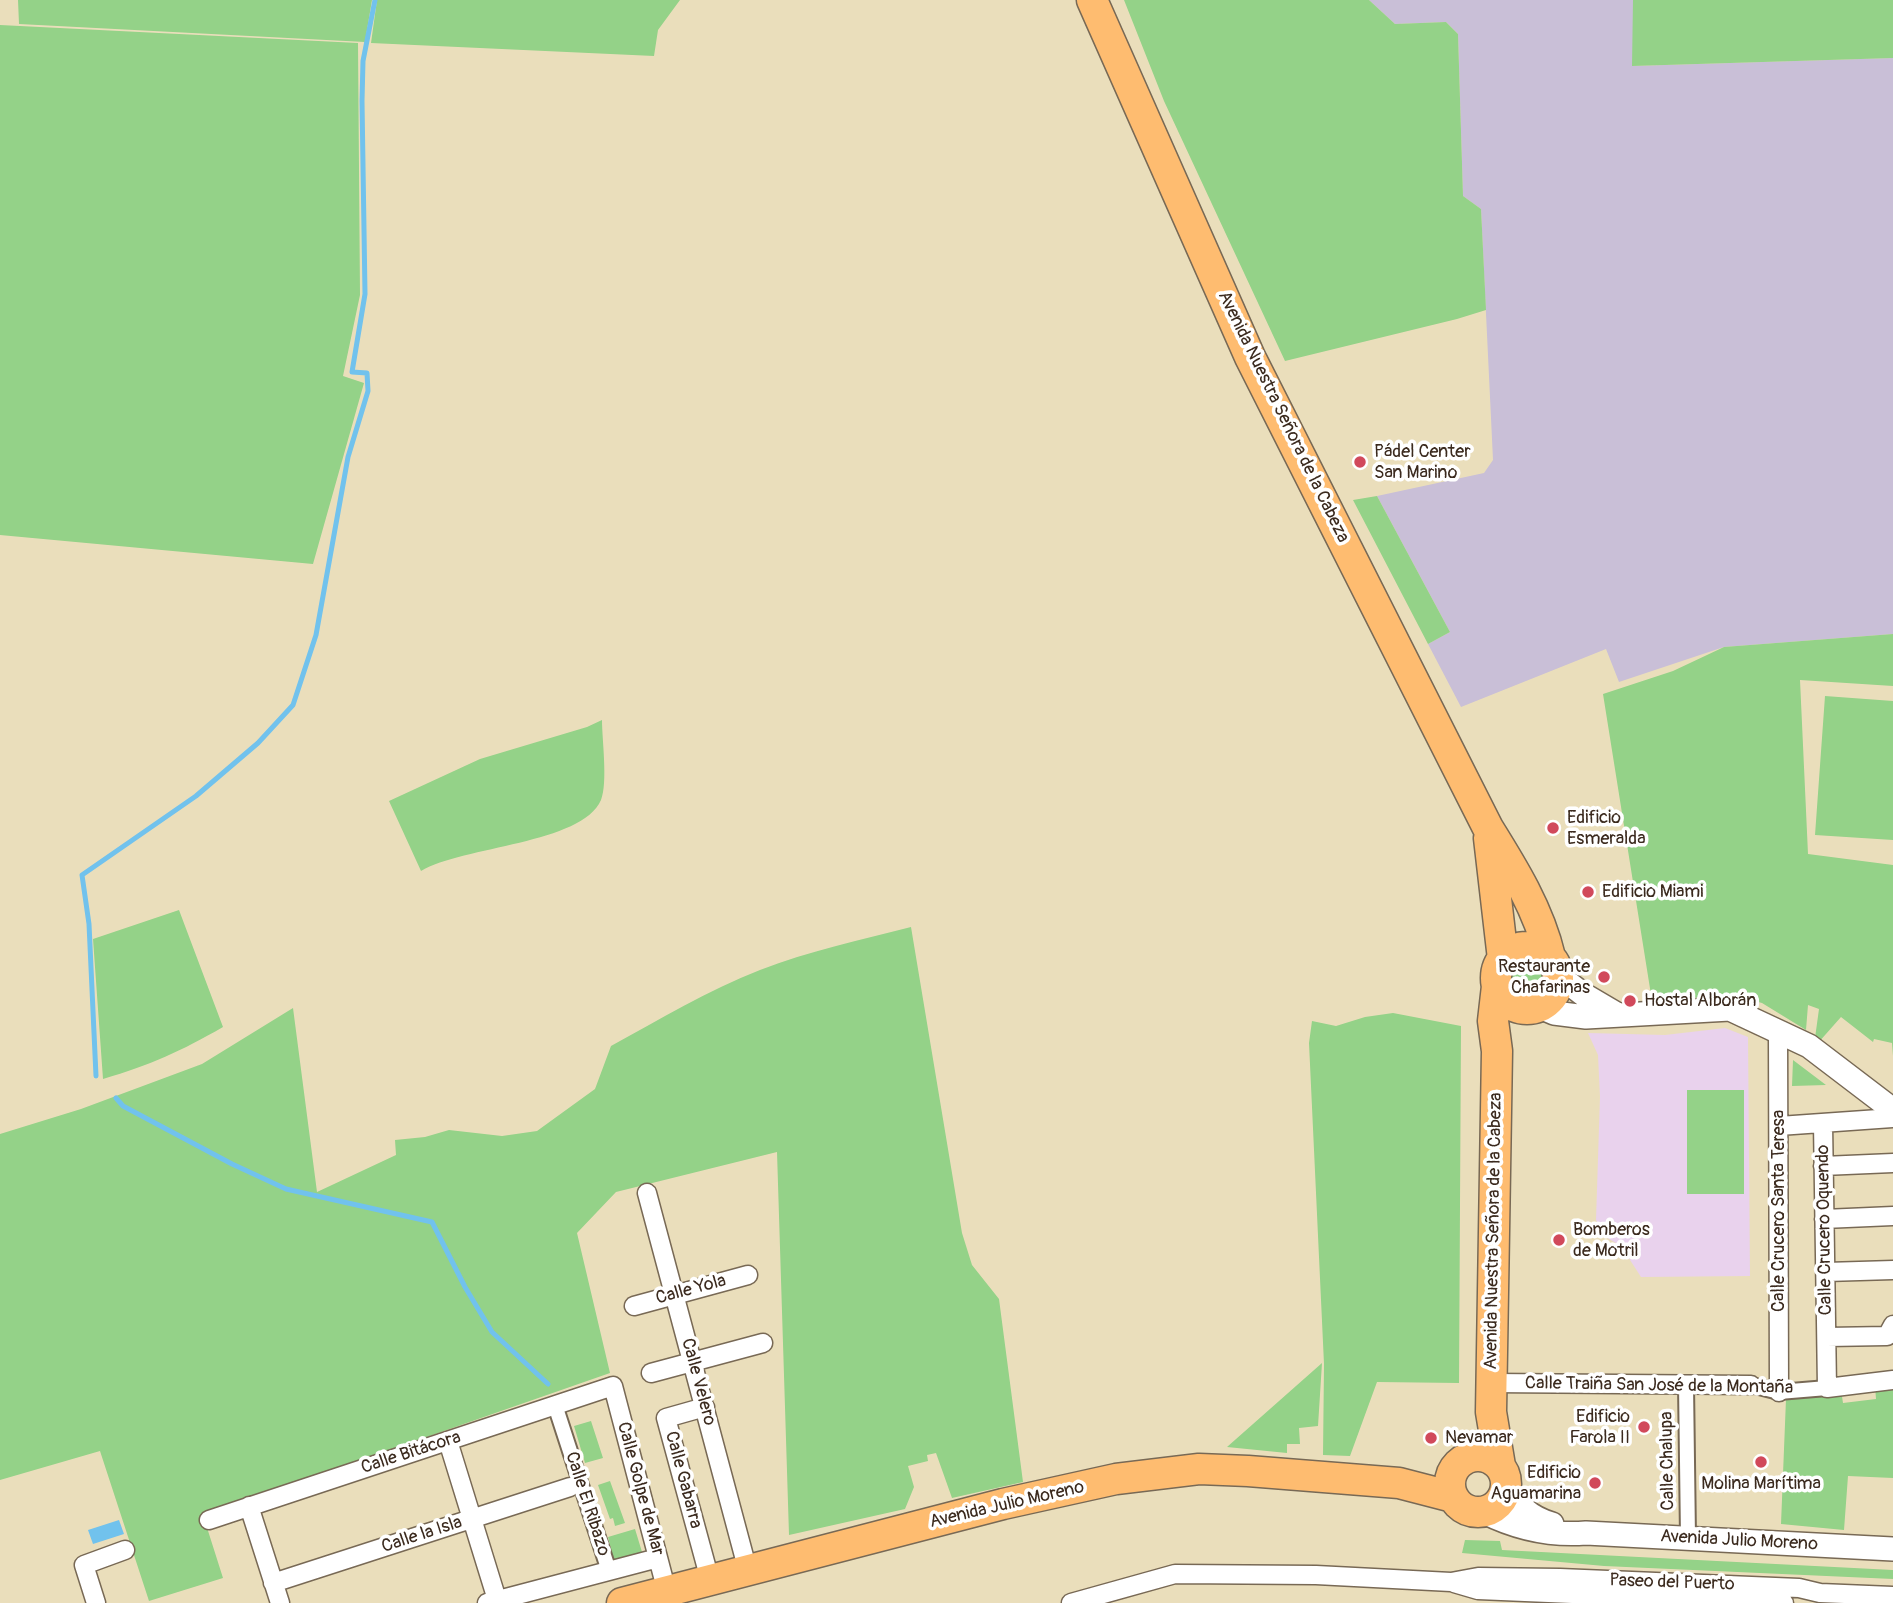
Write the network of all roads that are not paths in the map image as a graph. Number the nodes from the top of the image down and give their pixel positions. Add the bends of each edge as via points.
1 (1092, 0) edge
2 (1488, 828) junction
3 (1554, 966) junction
4 (1500, 972) junction
5 (1532, 1008) junction
6 (1618, 1015) junction
7 (1778, 1031) junction
8 (1497, 1051) junction
9 (1893, 1110) edge
10 (1893, 1118) edge
11 (1822, 1123) junction
12 (1779, 1126) junction
13 (1893, 1163) edge
14 (1824, 1166) junction
15 (648, 1194) dead end
16 (1893, 1216) edge
17 (1824, 1219) junction
18 (1893, 1270) edge
19 (1826, 1272) junction
20 (748, 1275) dead end
21 (675, 1295) junction
22 (635, 1306) dead end
23 (1893, 1325) edge
24 (1827, 1337) junction
25 (763, 1343) dead end
26 (692, 1362) junction
27 (651, 1373) dead end
28 (1893, 1380) edge
29 (1686, 1384) junction
30 (1751, 1385) joint
31 (613, 1386) joint
32 (1827, 1388) junction
33 (1779, 1392) junction
34 (1491, 1397) junction
35 (555, 1405) junction
36 (705, 1408) junction
37 (448, 1441) junction
38 (1458, 1475) junction
39 (1503, 1475) junction
40 (570, 1486) dead end
41 (249, 1506) junction
42 (1484, 1512) junction
43 (472, 1518) junction
44 (209, 1520) dead end
45 (1586, 1533) junction
46 (1688, 1538) junction
47 (1893, 1549) edge
48 (125, 1550) dead end
49 (658, 1558) junction
50 (609, 1571) junction
51 (748, 1571) junction
52 (710, 1580) junction
53 (1451, 1582) junction
54 (273, 1583) junction
55 (667, 1591) junction
56 (1893, 1596) edge
57 (494, 1602) edge
58 (96, 1603) edge
59 (280, 1603) edge
60 (621, 1603) edge
61 (1071, 1603) edge
62 (1784, 1603) edge

1 - 2 highway, Avenida Nuestra Señora de la Cabeza via 1250,356
2 - 3 highway, Avenida Nuestra Señora de la Cabeza via 1545,933
2 - 4 highway, Avenida Nuestra Señora de la Cabeza
3 - 4 highway via 1544,952 1527,947 1518,949
3 - 5 highway via 1554,994
3 - 6 street via 1584,995
4 - 5 highway via 1507,1002
4 - 8 highway, Avenida Nuestra Señora de la Cabeza via 1493,1020
5 - 6 street via 1586,1017
5 - 8 highway via 1502,1039
6 - 7 street via 1730,1009
7 - 9 street via 1809,1046
7 - 12 street, Calle Crucero Santa Teresa
8 - 34 highway, Avenida Nuestra Señora de la Cabeza
10 - 11 street
11 - 12 street
11 - 14 street, Calle Crucero Oquendo
12 - 33 street, Calle Crucero Santa Teresa
13 - 14 street
14 - 17 street, Calle Crucero Oquendo
15 - 21 street, Calle Velero
16 - 17 street
17 - 19 street, Calle Crucero Oquendo
18 - 19 street
19 - 24 street, Calle Crucero Oquendo
20 - 21 street, Calle Yola
21 - 22 street, Calle Yola
21 - 26 street, Calle Velero
23 - 24 street, Calle Crucero Oquendo via 1886,1336
24 - 32 street, Calle Crucero Oquendo
25 - 26 street
26 - 27 street
26 - 36 street, Calle Velero
28 - 32 street
29 - 30 street, Calle Traiña San José de la Montaña
29 - 34 street, Calle Traiña San José de la Montaña
29 - 46 street, Calle Chalupa
30 - 33 street, Calle Traiña San José de la Montaña
31 - 35 street, Calle Bitácora
31 - 49 street, Calle Golpe de Mar
32 - 33 street, Calle Traiña San José de la Montaña
34 - 38 highway, Avenida Nuestra Señora de la Cabeza via 1473,1451
34 - 39 highway, Avenida Nuestra Señora de la Cabeza
35 - 37 street, Calle Bitácora
35 - 50 street, Calle El Ribazo
36 - 51 street, Calle Velero
36 - 52 street, Calle Gabarra via 666,1418
37 - 41 street, Calle Bitácora
37 - 43 street
38 - 39 highway via 1484,1456
38 - 42 highway via 1465,1510
38 - 51 highway, Avenida Julio Moreno via 1399,1483 1199,1469 1116,1479
39 - 42 highway via 1500,1502
39 - 45 street, Avenida Julio Moreno via 1510,1493 1530,1516
40 - 43 street, Calle la Isla
41 - 44 street, Calle Bitácora
41 - 54 street
42 - 45 street, Avenida Julio Moreno via 1534,1530
43 - 54 street, Calle la Isla
43 - 57 street
45 - 46 street, Avenida Julio Moreno
46 - 47 street, Avenida Julio Moreno
48 - 58 street via 84,1565
49 - 50 street
49 - 55 street, Calle Golpe de Mar
50 - 57 street
50 - 60 street, Calle El Ribazo
51 - 52 highway, Avenida Julio Moreno
52 - 55 highway, Avenida Julio Moreno
53 - 56 street, Paseo del Puerto via 1478,1577 1560,1578
53 - 61 street, Paseo del Puerto via 1175,1574
53 - 62 street, Paseo del Puerto via 1478,1590
54 - 59 street
55 - 60 highway, Avenida Julio Moreno

